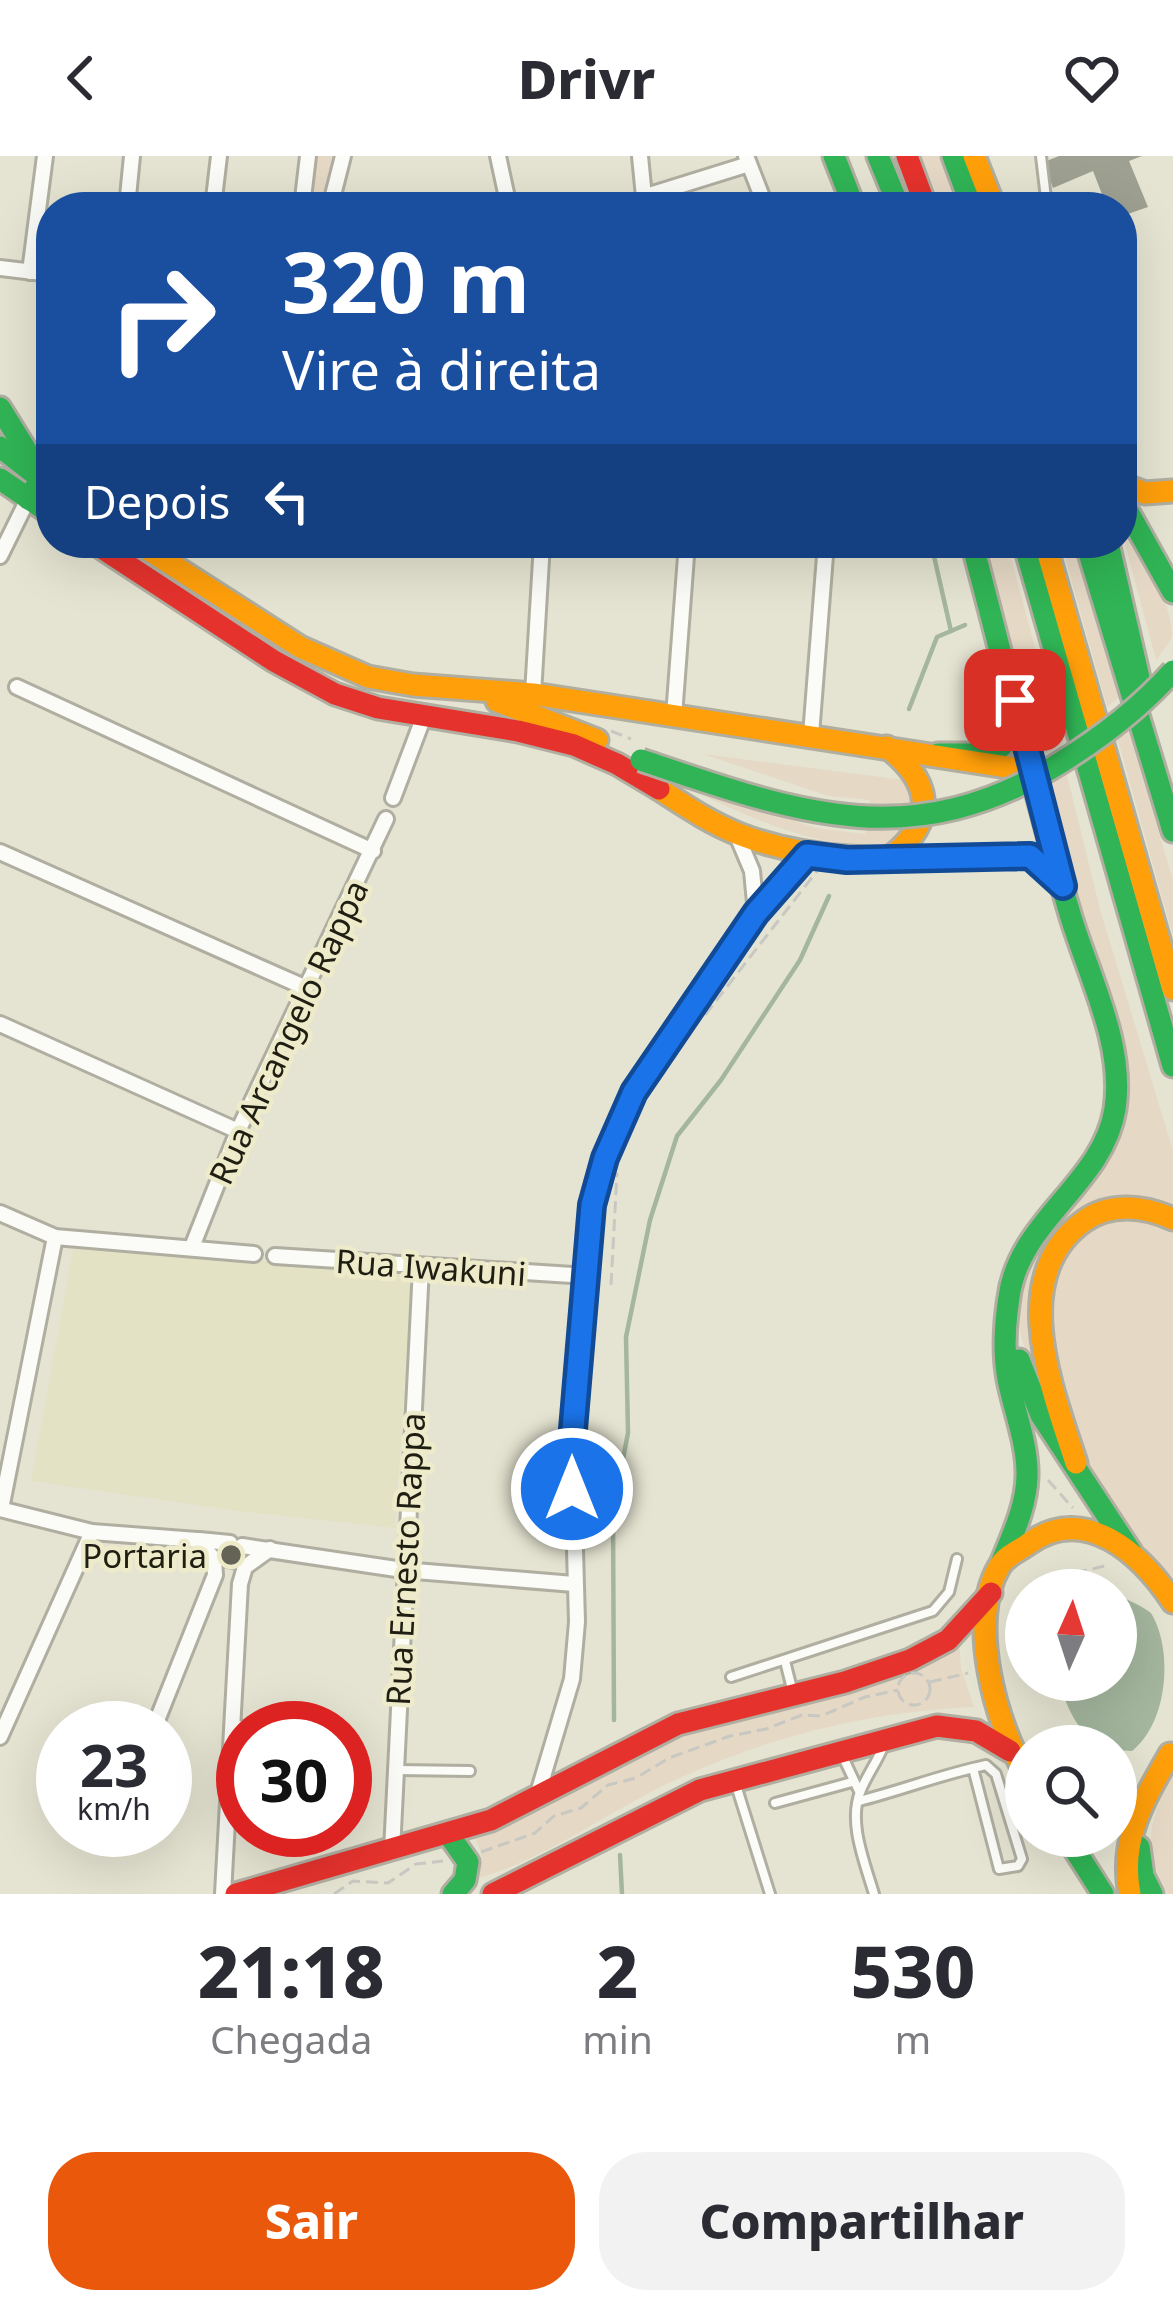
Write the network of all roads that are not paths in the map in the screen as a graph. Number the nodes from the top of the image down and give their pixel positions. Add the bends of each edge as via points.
1 (45, 156) edge
2 (132, 156) edge
3 (219, 156) edge
4 (308, 156) edge
5 (343, 156) edge
6 (498, 156) edge
7 (640, 156) edge
8 (834, 156) edge
9 (878, 156) edge
10 (907, 156) edge
11 (953, 156) edge
12 (974, 156) edge
13 (1041, 156) edge
14 (748, 160) edge
15 (40, 192) edge
16 (128, 192) edge
17 (215, 192) edge
18 (304, 192) edge
19 (334, 192) edge
20 (505, 192) edge
21 (643, 192) edge
22 (669, 192) edge
23 (760, 192) edge
24 (848, 192) edge
25 (893, 192) edge
26 (920, 192) edge
27 (966, 192) edge
28 (988, 192) edge
29 (1045, 192) edge
30 (36, 226) edge
31 (0, 268) edge
32 (30, 272) junction
33 (36, 273) edge
34 (0, 408) edge
35 (0, 448) edge
36 (36, 466) edge
37 (36, 475) edge
38 (0, 479) edge
39 (1137, 490) edge
40 (36, 491) edge
41 (1173, 491) edge
42 (28, 499) junction
43 (36, 504) edge
44 (1137, 528) edge
45 (0, 556) edge
46 (117, 558) edge
47 (161, 558) edge
48 (541, 558) edge
49 (686, 558) edge
50 (825, 558) edge
51 (976, 558) edge
52 (1028, 558) edge
53 (1049, 558) edge
54 (1091, 558) edge
55 (1111, 558) edge
56 (1173, 592) edge
57 (1173, 671) edge
58 (17, 687) dead end
59 (443, 687) junction
60 (532, 694) junction
61 (1015, 700) junction
62 (424, 716) junction
63 (674, 716) junction
64 (811, 735) junction
65 (577, 746) junction
66 (886, 746) junction
67 (636, 750) junction
68 (938, 754) junction
69 (1033, 771) junction
70 (393, 798) dead end
71 (1166, 809) junction
72 (386, 819) dead end
73 (1173, 831) edge
74 (736, 833) junction
75 (373, 851) junction
76 (0, 852) edge
77 (818, 856) junction
78 (892, 856) junction
79 (1063, 886) junction
80 (756, 913) junction
81 (304, 987) junction
82 (1173, 989) edge
83 (0, 1024) edge
84 (1173, 1066) edge
85 (238, 1130) junction
86 (0, 1213) edge
87 (1173, 1219) edge
88 (55, 1238) junction
89 (192, 1246) junction
90 (254, 1254) dead end
91 (275, 1256) dead end
92 (421, 1267) junction
93 (587, 1276) junction
94 (1007, 1309) junction
95 (1076, 1463) junction
96 (0, 1509) edge
97 (92, 1532) junction
98 (197, 1540) junction
99 (270, 1549) junction
100 (1131, 1552) junction
101 (957, 1559) dead end
102 (1001, 1564) junction
103 (227, 1565) junction
104 (403, 1570) junction
105 (574, 1584) junction
106 (991, 1593) junction
107 (1170, 1593) edge
108 (785, 1661) junction
109 (731, 1677) dead end
110 (793, 1693) junction
111 (166, 1701) edge
112 (233, 1701) edge
113 (0, 1737) edge
114 (1005, 1737) edge
115 (886, 1740) junction
116 (1005, 1748) edge
117 (1172, 1752) edge
118 (841, 1753) junction
119 (973, 1768) junction
120 (395, 1770) junction
121 (470, 1772) dead end
122 (735, 1781) junction
123 (852, 1782) junction
124 (1137, 1784) edge
125 (859, 1796) junction
126 (536, 1800) junction
127 (775, 1803) dead end
128 (1142, 1806) junction
129 (449, 1835) junction
130 (392, 1851) junction
131 (225, 1857) edge
132 (1079, 1857) edge
133 (223, 1894) edge
134 (236, 1894) edge
135 (453, 1894) edge
136 (493, 1894) edge
137 (770, 1894) edge
138 (874, 1894) edge
139 (1103, 1894) edge
140 (1130, 1894) edge
141 (1152, 1894) edge

1 - 15 street
2 - 16 street
3 - 17 street
4 - 18 street
5 - 19 street
6 - 20 street
7 - 21 street
8 - 24 main road
9 - 25 main road
10 - 26 main road
11 - 27 main road
12 - 28 main road
13 - 29 lane
14 - 22 street
14 - 23 street
30 - 32 street
31 - 32 street
32 - 33 street
34 - 36 main road
35 - 37 main road
38 - 42 main road
39 - 41 main road
40 - 42 main road
42 - 43 main road
42 - 45 street
44 - 56 main road
46 - 62 main road via 289,671 349,700
47 - 59 main road via 300,647 368,677
48 - 60 street
49 - 63 street
50 - 64 street
51 - 61 main road
52 - 84 main road
53 - 82 main road
54 - 71 main road
55 - 71 main road
57 - 67 main road, bridge via 1057,768 945,815 880,822 807,813
58 - 75 street
59 - 60 main road
59 - 67 main road
60 - 63 main road
61 - 68 main road via 1015,727 1002,748
61 - 69 main road
62 - 65 main road
62 - 70 street
63 - 64 main road
64 - 66 main road
65 - 67 main road
65 - 74 main road via 618,761
66 - 68 main road
66 - 78 main road via 910,768 925,804 921,830
68 - 69 main road
69 - 79 main road
71 - 73 main road
72 - 75 street, Rua Arcangelo Rappa
74 - 77 main road
74 - 80 street via 752,871
75 - 81 street, Rua Arcangelo Rappa
76 - 81 street
77 - 78 main road
77 - 80 street
78 - 79 main road via 1030,856
79 - 94 main road via 1114,1060 1115,1108 1103,1145 1026,1243
80 - 93 street via 634,1092 592,1205
81 - 85 street, Rua Arcangelo Rappa
83 - 85 street
85 - 89 street, Rua Arcangelo Rappa
86 - 88 street
87 - 95 main road via 1131,1207 1097,1213 1066,1233 1047,1263 1042,1335
88 - 89 street
88 - 96 street
89 - 90 street
91 - 92 street, Rua Iwakuni
92 - 93 street, Rua Iwakuni
92 - 104 street, Rua Ernesto Rappa
93 - 105 street via 572,1441
94 - 95 main road via 1041,1415
94 - 102 main road via 1007,1373 1027,1467 1025,1502
95 - 100 main road
96 - 97 street
97 - 98 street
97 - 113 street
98 - 99 street
98 - 103 street
99 - 103 street
99 - 104 street
100 - 102 main road via 1075,1529 1051,1529
100 - 107 main road
101 - 108 lane via 949,1592 933,1611
102 - 106 main road
103 - 111 street
103 - 112 street via 240,1584
104 - 105 street
104 - 120 street, Rua Ernesto Rappa
105 - 126 street via 572,1679
106 - 110 main road via 941,1645
106 - 114 main road via 988,1689
108 - 109 lane
108 - 110 lane
110 - 126 main road via 673,1726
115 - 116 main road via 959,1727
115 - 118 main road
115 - 125 lane
117 - 124 main road
117 - 128 main road
118 - 122 main road
118 - 123 lane
119 - 119 lane via 999,1869 1018,1866 996,1774
119 - 125 lane
120 - 121 lane
120 - 130 street, Rua Ernesto Rappa
122 - 136 main road via 668,1802
122 - 137 lane
123 - 125 lane
123 - 127 lane
125 - 138 lane via 856,1832
126 - 129 main road
128 - 140 main road via 1125,1843
128 - 141 main road via 1139,1846
129 - 130 main road
129 - 135 main road via 466,1856 465,1880
130 - 134 main road
131 - 133 street
132 - 139 main road

